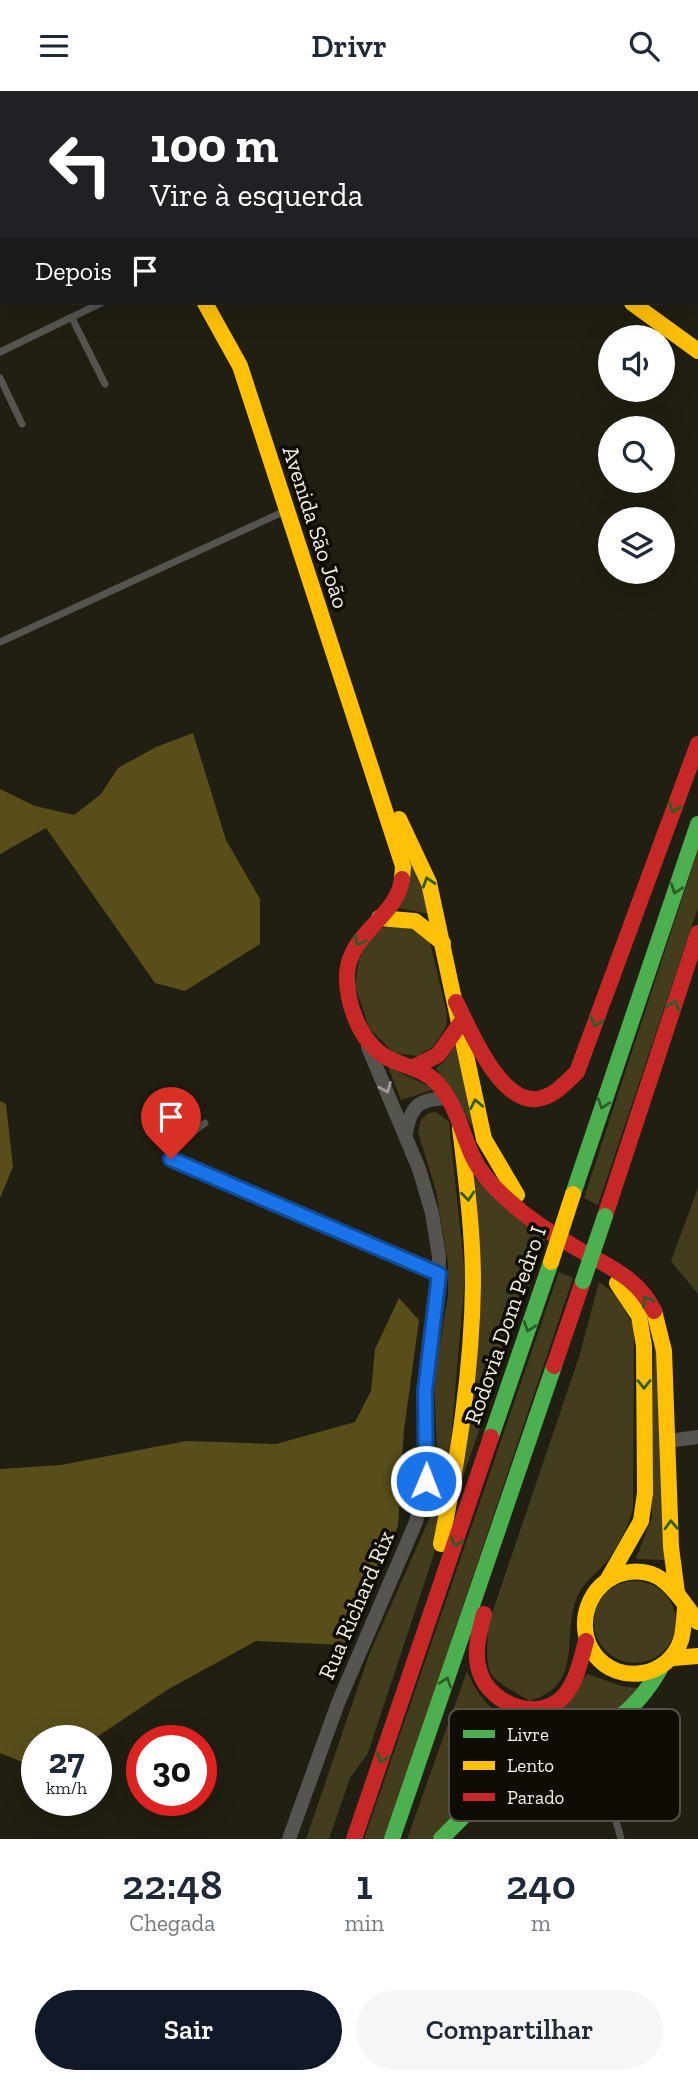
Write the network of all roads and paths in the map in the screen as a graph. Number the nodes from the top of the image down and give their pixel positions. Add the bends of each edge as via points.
1 (98, 305) edge
2 (206, 305) edge
3 (635, 305) edge
4 (72, 318) junction
5 (698, 351) edge
6 (0, 352) edge
7 (0, 378) edge
8 (105, 384) dead end
9 (22, 424) dead end
10 (286, 510) junction
11 (0, 642) edge
12 (698, 744) edge
13 (374, 770) junction
14 (698, 824) edge
15 (379, 918) junction
16 (698, 933) edge
17 (444, 944) junction
18 (456, 1002) junction
19 (460, 1024) junction
20 (366, 1042) junction
21 (414, 1067) junction
22 (449, 1098) junction
23 (205, 1123) dead end
24 (460, 1128) junction
25 (406, 1135) junction
26 (543, 1226) junction
27 (573, 1246) junction
28 (439, 1274) junction
29 (560, 1349) junction
30 (698, 1437) edge
31 (668, 1441) junction
32 (608, 1579) junction
33 (677, 1593) junction
34 (685, 1608) junction
35 (698, 1622) edge
36 (586, 1641) junction
37 (698, 1656) edge
38 (674, 1658) junction
39 (660, 1669) junction
40 (405, 1694) junction
41 (635, 1709) edge
42 (459, 1821) edge
43 (616, 1821) edge
44 (289, 1839) edge
45 (354, 1839) edge
46 (393, 1839) edge
47 (441, 1839) edge
48 (621, 1839) edge

1 - 4 lane
2 - 10 main road, Avenida São João via 240,366
3 - 5 main road
4 - 6 lane
4 - 8 lane
7 - 9 lane
10 - 11 lane
10 - 13 main road, Avenida São João
12 -> 18 main road via 577,1072 565,1087 548,1097 513,1093 497,1080
13 - 15 main road via 404,876 396,897
17 -> 13 main road via 421,862
14 -> 40 main road, Rodovia Dom Pedro I, bridge
15 - 17 main road via 397,915 418,920
15 -> 20 main road via 358,938 348,971 349,995
29 -> 16 main road, bridge
17 - 18 main road
18 - 19 main road
19 - 21 main road via 438,1055
26 -> 19 main road via 504,1177 484,1139
20 - 21 main road via 383,1056
20 -> 25 street, Rua Richard Rix
21 - 22 main road via 434,1079
22 - 24 main road
22 - 25 street via 418,1104 409,1116
23 - 28 lane via 172,1148 171,1159
24 - 26 main road via 486,1178
24 -> 40 main road via 473,1282 470,1355 451,1494
25 - 28 street, Rua Richard Rix via 432,1213
26 - 27 main road
31 -> 27 main road via 663,1342 648,1299 620,1272
27 -> 32 main road via 623,1290 639,1316 644,1346 645,1493 641,1521
28 - 44 street, Rua Richard Rix via 425,1391 426,1481 416,1522 338,1703
29 - 36 main road via 482,1621 477,1665 493,1694 522,1709 539,1709 556,1703 568,1690
46 -> 29 main road
30 - 31 street
33 -> 31 main road
32 - 33 main road via 637,1570 666,1581
32 - 36 main road via 588,1603 583,1621
33 - 34 main road
34 - 35 main road
34 - 38 main road via 684,1635
36 - 39 main road via 610,1669 626,1675
37 - 38 main road
38 - 39 main road
39 - 41 main road
40 -> 45 main road, Rodovia Dom Pedro I
42 - 47 main road
43 - 48 lane

